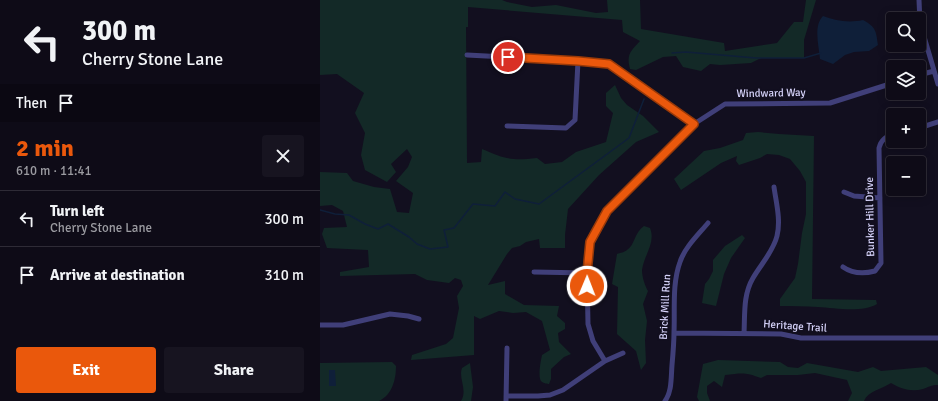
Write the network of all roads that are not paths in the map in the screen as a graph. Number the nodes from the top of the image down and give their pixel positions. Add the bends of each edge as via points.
1 (919, 0) edge
2 (467, 55) dead end
3 (578, 61) junction
4 (934, 71) junction
5 (926, 73) edge
6 (938, 84) edge
7 (886, 85) edge
8 (938, 122) edge
9 (694, 124) junction
10 (507, 126) dead end
11 (926, 126) edge
12 (886, 138) edge
13 (774, 187) dead end
14 (844, 192) dead end
15 (880, 198) junction
16 (708, 223) dead end
17 (843, 267) dead end
18 (534, 272) dead end
19 (587, 273) junction
20 (419, 319) dead end
21 (320, 324) edge
22 (674, 333) junction
23 (744, 333) junction
24 (938, 338) edge
25 (507, 348) dead end
26 (623, 352) dead end
27 (604, 361) junction
28 (506, 398) edge
29 (666, 401) edge

1 - 4 street via 920,23
2 - 3 street
3 - 9 street via 609,64
3 - 10 street via 574,120 566,128
4 - 5 street
4 - 6 street
7 - 9 street, Windward Way via 830,103 725,104
8 - 11 street
9 - 19 street, Windward Way via 607,211 590,242
12 - 15 street, Bunker Hill Drive via 879,148
13 - 23 street via 778,235 747,292
14 - 15 street via 854,196
15 - 17 street, Bunker Hill Drive via 881,263 875,271 867,273 850,272
16 - 22 street, Brick Mill Run via 680,261 674,291
18 - 19 street
19 - 27 street, Windward Way via 588,324 593,341
20 - 21 street via 390,314 343,325
22 - 23 street, Heritage Trail
22 - 29 street, Brick Mill Run via 670,386
23 - 24 street, Heritage Trail via 782,334 801,338
25 - 28 street
26 - 27 street
27 - 28 street via 563,390 550,395

